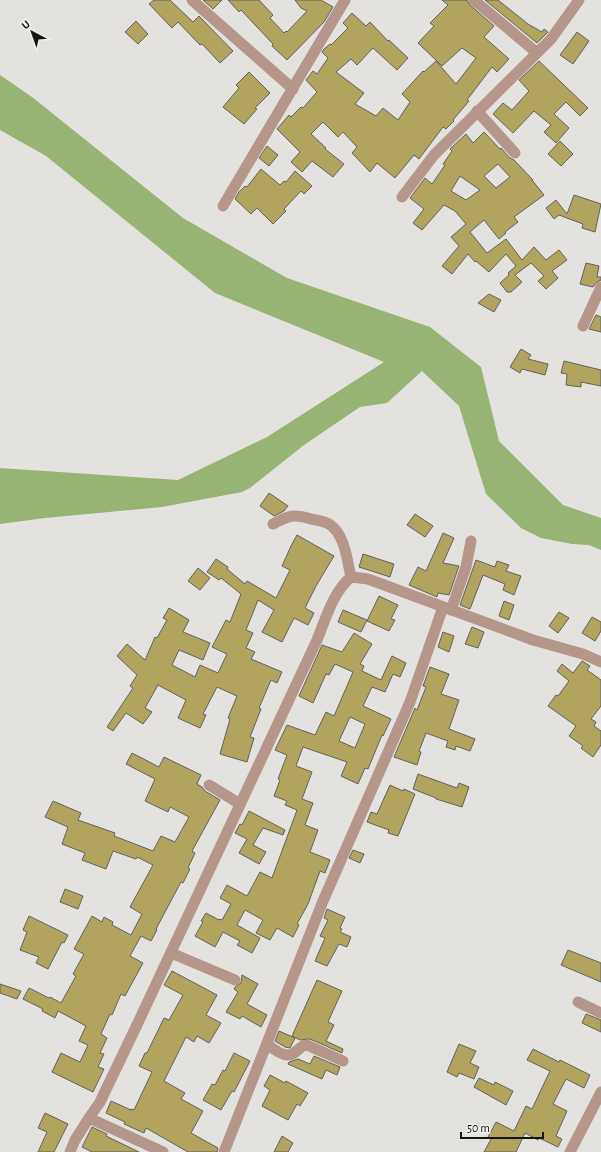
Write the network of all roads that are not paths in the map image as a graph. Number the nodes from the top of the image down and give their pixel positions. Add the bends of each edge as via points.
1 (192, 0) edge
2 (345, 0) edge
3 (474, 0) edge
4 (579, 0) edge
5 (536, 52) junction
6 (293, 89) junction
7 (478, 111) junction
8 (515, 153) dead end
9 (402, 197) dead end
10 (223, 206) dead end
11 (601, 287) edge
12 (583, 326) dead end
13 (274, 524) dead end
14 (471, 541) dead end
15 (352, 577) junction
16 (447, 609) junction
17 (601, 662) edge
18 (209, 785) dead end
19 (240, 804) junction
20 (171, 953) junction
21 (235, 980) dead end
22 (578, 1002) dead end
23 (601, 1013) edge
24 (267, 1044) junction
25 (343, 1061) dead end
26 (601, 1092) edge
27 (89, 1118) junction
28 (70, 1152) edge
29 (164, 1152) edge
30 (224, 1152) edge
31 (570, 1152) edge

1 - 6 street
2 - 6 street
3 - 5 street
4 - 5 street via 551,39
5 - 7 street
6 - 10 street
7 - 8 street
7 - 9 street via 434,155
11 - 12 street
13 - 15 street via 284,518 298,515 327,523 338,532
14 - 16 street via 466,567
15 - 16 street via 368,579
15 - 19 street via 344,584 333,602
16 - 17 street
16 - 24 street via 410,702 323,901
18 - 19 street
19 - 20 street
20 - 21 street
20 - 27 street via 100,1102
22 - 23 street
24 - 25 street via 286,1055 293,1054 307,1045
24 - 30 street
26 - 31 street
27 - 28 street
27 - 29 street

